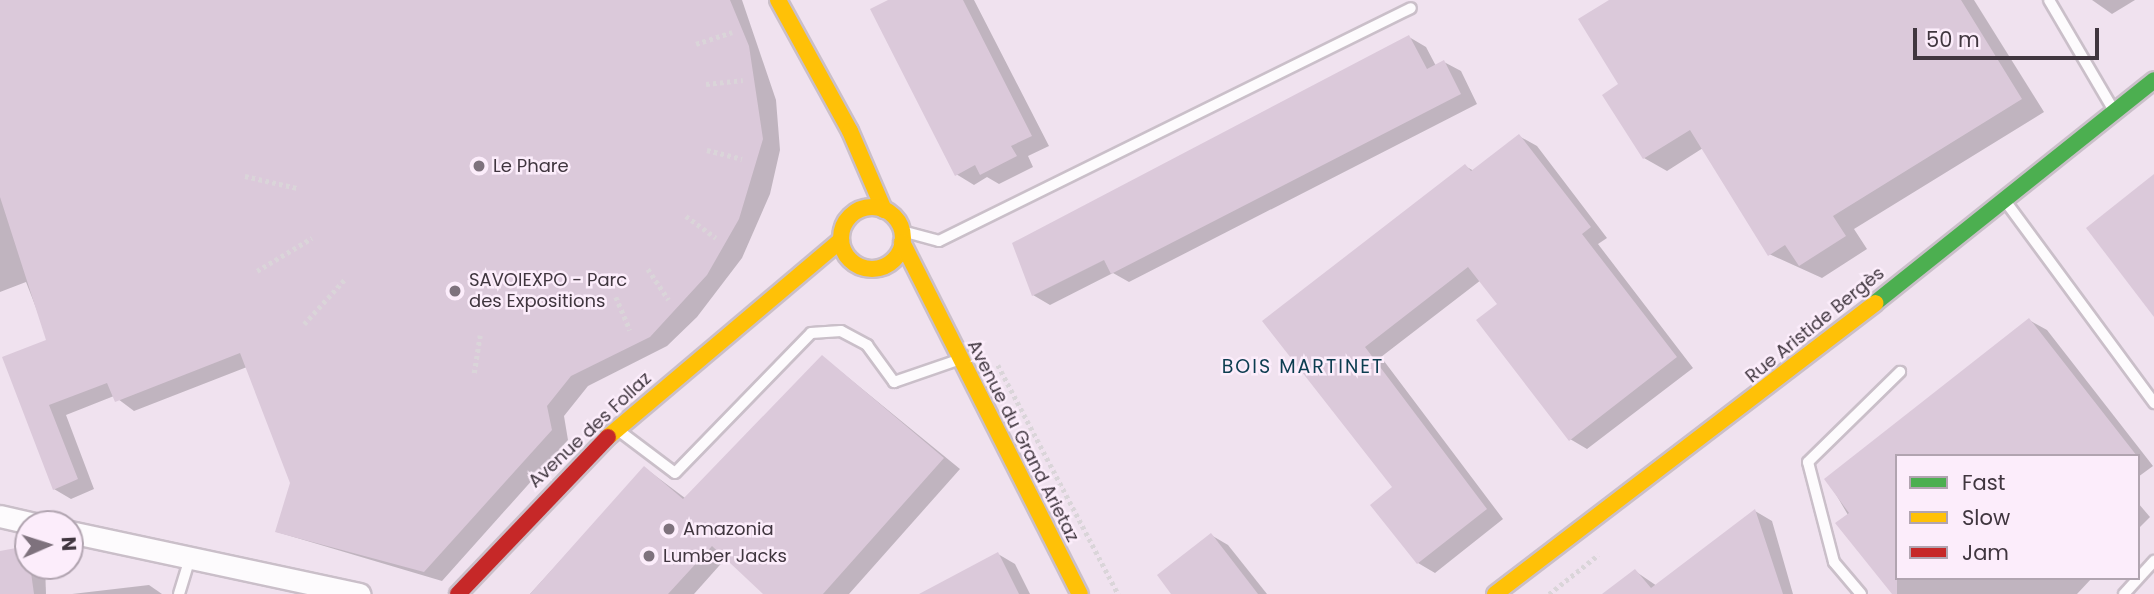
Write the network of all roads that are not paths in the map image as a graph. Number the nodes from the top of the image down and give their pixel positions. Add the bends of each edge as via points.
1 (778, 0) edge
2 (2049, 0) edge
3 (1411, 8) dead end
4 (799, 42) junction
5 (2154, 80) edge
6 (2114, 113) junction
7 (2001, 197) junction
8 (884, 210) junction
9 (851, 215) junction
10 (902, 236) junction
11 (841, 240) junction
12 (856, 265) junction
13 (876, 269) junction
14 (933, 305) junction
15 (763, 311) junction
16 (960, 359) junction
17 (1900, 372) dead end
18 (2154, 403) edge
19 (616, 428) junction
20 (84, 535) edge
21 (190, 558) junction
22 (2154, 561) edge
23 (2140, 576) edge
24 (2137, 580) edge
25 (179, 594) edge
26 (359, 594) edge
27 (458, 594) edge
28 (1080, 594) edge
29 (1495, 594) edge
30 (1861, 594) edge
31 (2124, 594) edge

1 - 4 street
2 - 6 lane
3 - 10 lane via 939,241
4 - 8 street via 850,131
4 - 9 street via 850,186
5 - 6 street, Rue Aristide Bergès
6 - 7 street, Rue Aristide Bergès
7 - 18 lane
7 - 29 street, Rue Aristide Bergès via 1752,402
8 - 9 street
8 - 10 street
9 - 11 street
10 - 13 street via 894,260
10 - 14 street, Avenue du Grand Arietaz
11 - 12 street
11 - 15 street, Avenue des Follaz
12 - 13 street
12 - 15 street, Avenue des Follaz
13 - 14 street
14 - 16 street, Avenue du Grand Arietaz
15 - 19 street, Avenue des Follaz
16 - 19 lane via 894,382 867,345 841,331 811,333 675,473
16 - 28 street, Avenue du Grand Arietaz
17 - 30 lane via 1808,462 1834,562
19 - 27 street, Avenue des Follaz
20 - 21 street
21 - 25 lane
21 - 26 street
22 - 23 lane
24 - 31 lane

